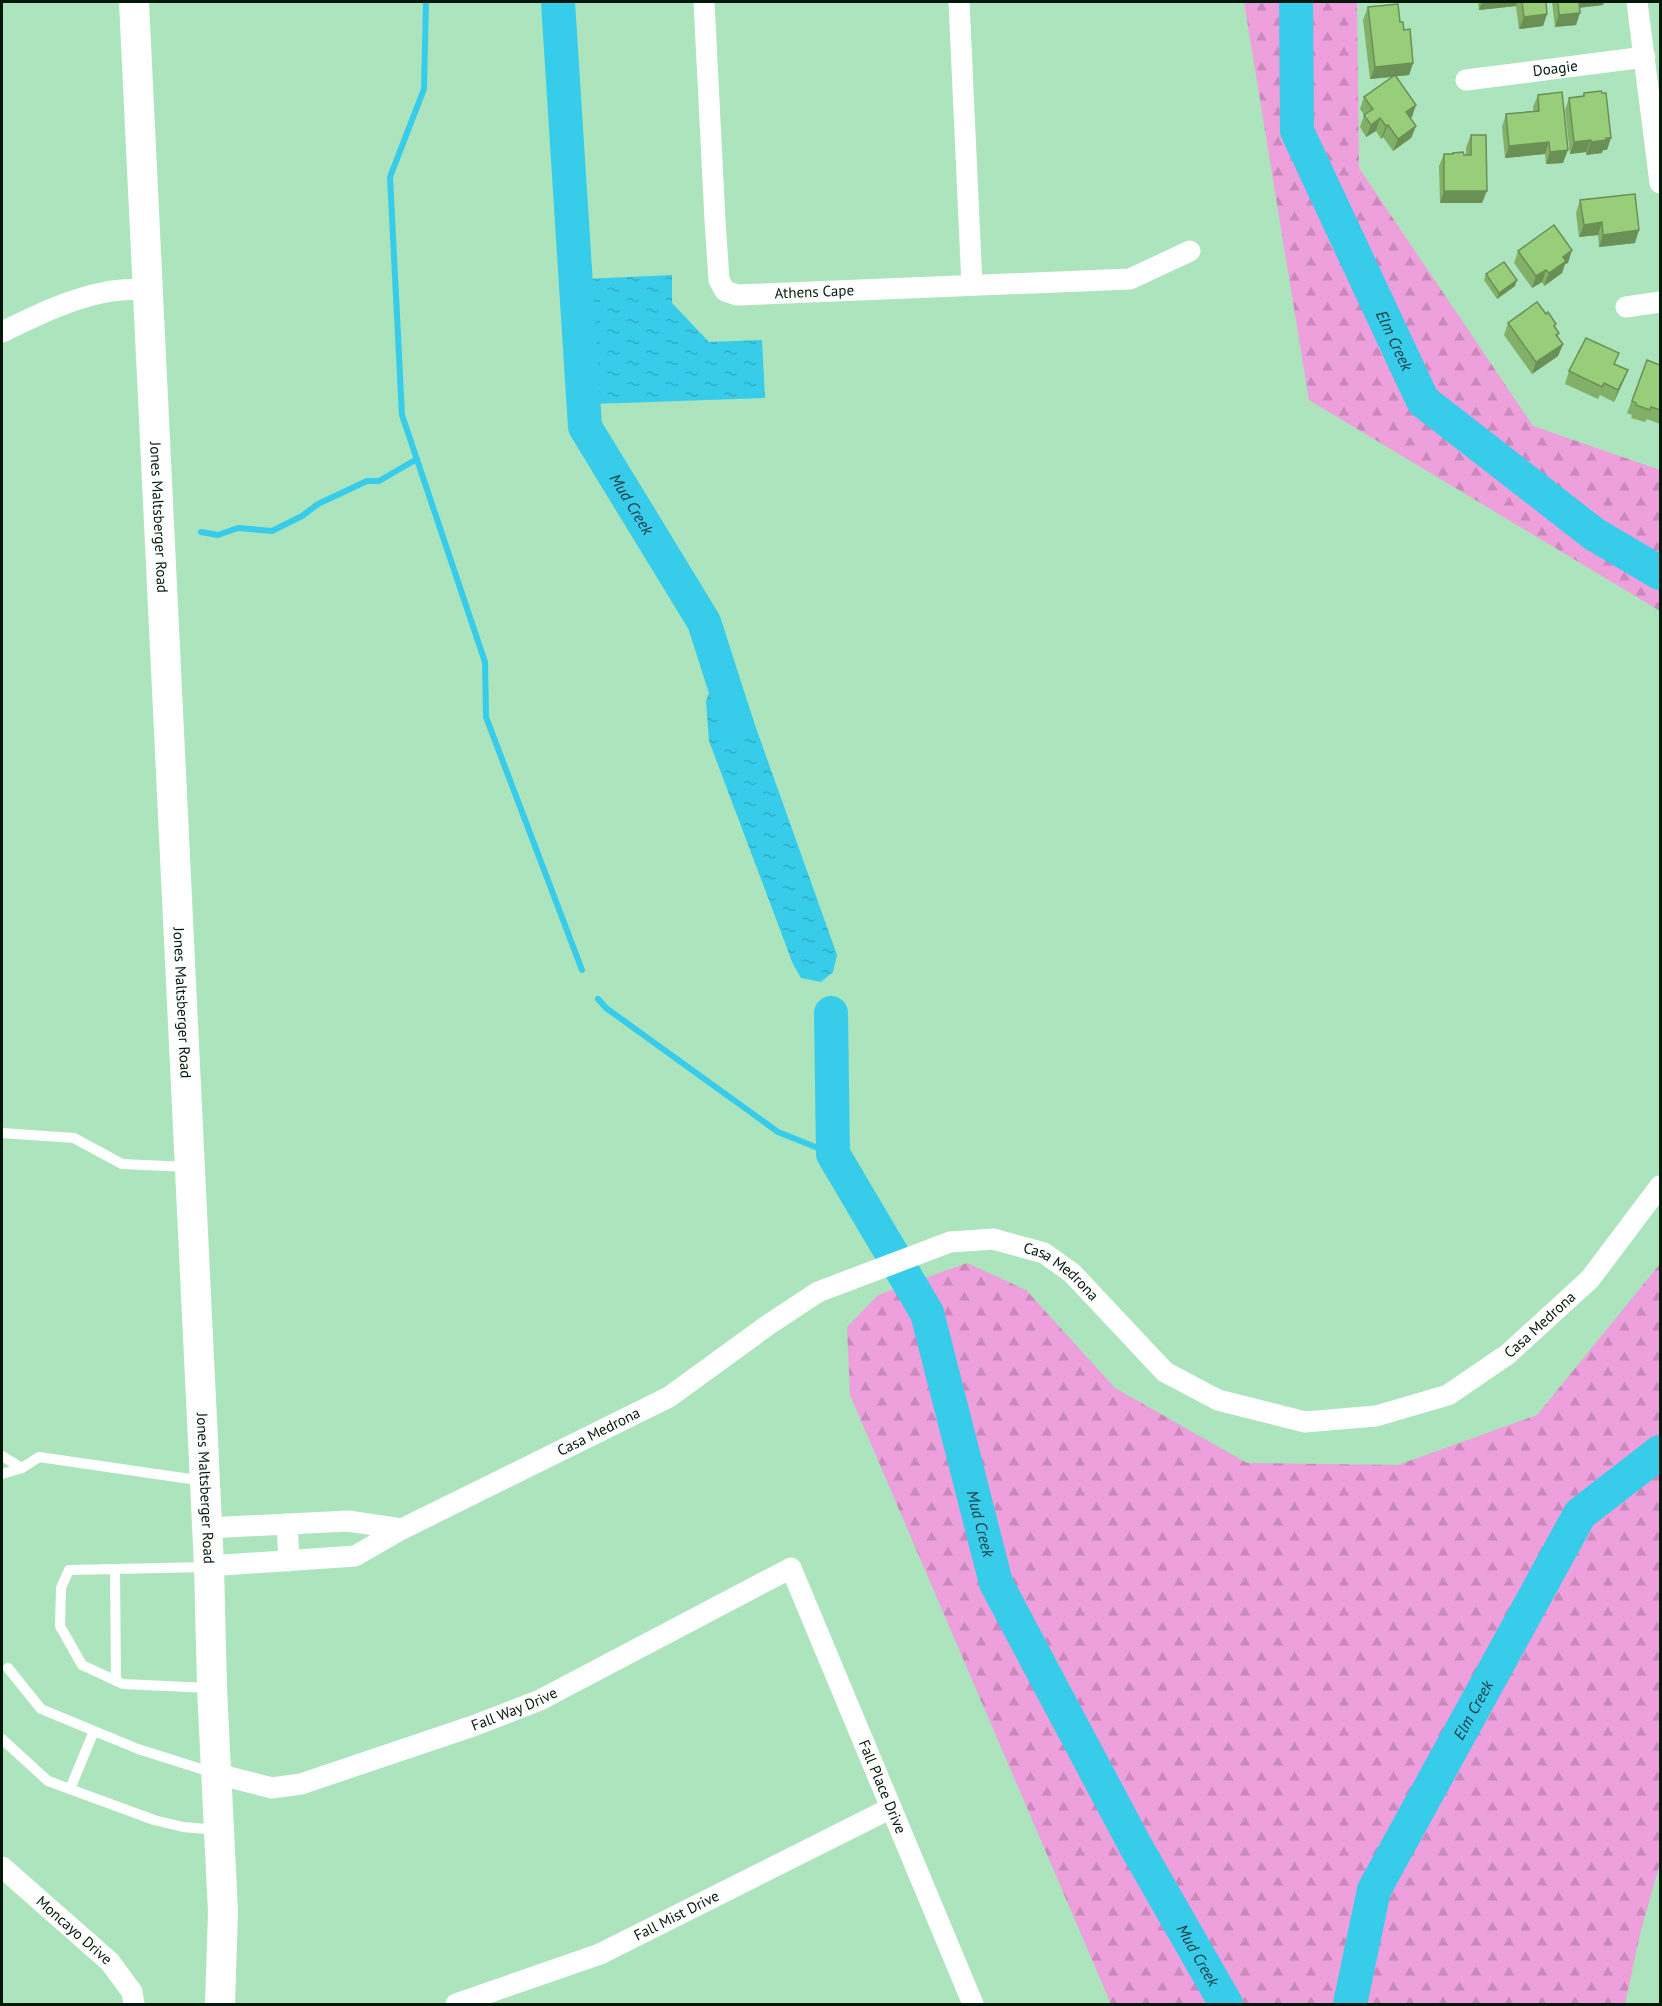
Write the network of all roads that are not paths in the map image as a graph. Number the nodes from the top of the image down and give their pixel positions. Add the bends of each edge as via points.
1 (134, 2) edge
2 (704, 2) edge
3 (959, 2) edge
4 (1637, 2) edge
5 (1645, 57) junction
6 (1466, 80) dead end
7 (1660, 183) edge
8 (1190, 251) dead end
9 (972, 285) junction
10 (148, 290) junction
11 (1660, 302) edge
12 (1626, 307) dead end
13 (2, 332) edge
14 (2, 1133) edge
15 (189, 1167) junction
16 (1660, 1186) edge
17 (2, 1456) edge
18 (22, 1468) junction
19 (2, 1474) edge
20 (204, 1481) junction
21 (287, 1524) junction
22 (207, 1528) junction
23 (402, 1529) junction
24 (289, 1561) junction
25 (209, 1566) junction
26 (791, 1568) joint
27 (115, 1570) junction
28 (8, 1668) dead end
29 (116, 1681) junction
30 (212, 1688) junction
31 (94, 1731) junction
32 (2, 1739) edge
33 (217, 1774) junction
34 (70, 1788) junction
35 (891, 1808) junction
36 (218, 1830) junction
37 (2, 1867) edge
38 (134, 2004) edge
39 (220, 2004) edge
40 (456, 2004) edge
41 (973, 2004) edge

1 - 10 main road, Jones Maltsberger Road
2 - 9 street, Athens Cape via 719,279 725,291 737,295
3 - 9 street
4 - 5 street
5 - 6 street, Doagie
5 - 7 street
8 - 9 street, Athens Cape via 1130,279
10 - 13 street via 88,296
10 - 15 main road, Jones Maltsberger Road
11 - 12 street
14 - 15 lane via 74,1138 122,1164
15 - 20 main road, Jones Maltsberger Road
16 - 23 street, Casa Medrona via 1590,1279 1508,1354 1448,1395 1376,1416 1305,1422 1218,1400 1165,1372 1072,1273 1044,1252 993,1239 950,1242 818,1292 669,1397
17 - 18 lane
18 - 19 lane
18 - 20 lane via 39,1457
20 - 22 main road, Jones Maltsberger Road
21 - 22 street
21 - 23 street via 348,1521
21 - 24 street
22 - 25 main road, Jones Maltsberger Road
23 - 24 street, Casa Medrona via 354,1556
24 - 25 street, Casa Medrona
25 - 27 lane
25 - 30 main road, Jones Maltsberger Road
26 - 33 street, Fall Way Drive via 540,1700 473,1726 301,1784 272,1788
26 - 35 street, Fall Place Drive
27 - 29 lane
27 - 29 lane via 69,1570 61,1588 60,1626 82,1665
28 - 31 lane via 41,1709
29 - 30 lane
30 - 33 main road, Jones Maltsberger Road
31 - 33 lane
31 - 34 lane
32 - 34 lane via 48,1781
33 - 36 main road, Jones Maltsberger Road
34 - 36 lane via 154,1820
35 - 40 street, Fall Mist Drive via 600,1954
35 - 41 street, Fall Place Drive
36 - 39 main road, Jones Maltsberger Road via 223,1912
37 - 38 street, Moncayo Drive via 110,1962 132,1992

